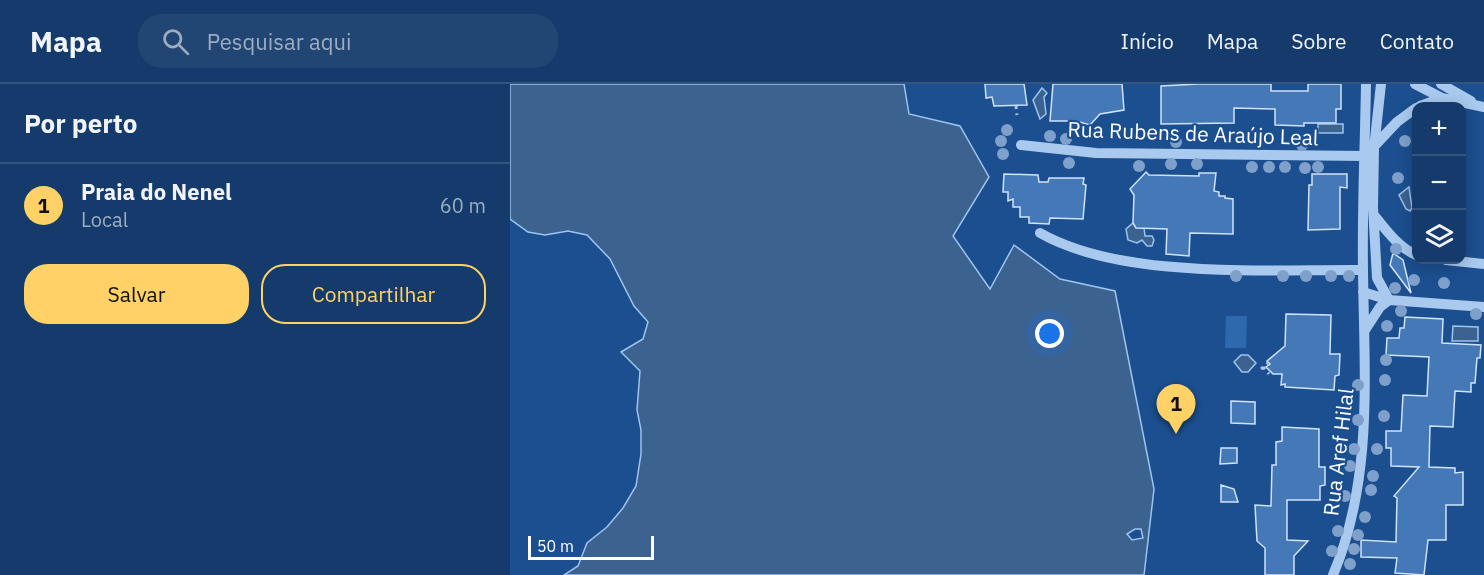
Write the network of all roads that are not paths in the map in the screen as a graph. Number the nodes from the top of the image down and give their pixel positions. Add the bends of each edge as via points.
1 (1366, 84) edge
2 (1381, 84) edge
3 (1415, 84) edge
4 (1441, 84) edge
5 (1442, 99) junction
6 (1433, 102) edge
7 (1482, 107) edge
8 (1412, 111) edge
9 (1021, 145) dead end
10 (1374, 148) junction
11 (1365, 156) junction
12 (1373, 214) junction
13 (1040, 233) dead end
14 (1412, 253) edge
15 (1466, 262) edge
16 (1484, 264) edge
17 (1362, 270) junction
18 (1363, 292) junction
19 (1389, 300) junction
20 (1484, 307) edge
21 (1365, 330) junction
22 (1333, 575) edge

1 - 11 street, Rua Aref Hilal
2 - 10 street
3 - 5 street
4 - 7 street
5 - 6 street
5 - 7 street
8 - 10 street via 1396,122
9 - 11 street, Rua Rubens de Araújo Leal via 1096,153
10 - 11 street
10 - 12 street
11 - 17 street, Rua Aref Hilal
12 - 14 street
12 - 19 street via 1377,278
13 - 17 street via 1097,257 1207,269
15 - 16 street
17 - 18 street, Rua Aref Hilal
18 - 19 street
18 - 21 street, Rua Aref Hilal
19 - 20 street
19 - 21 street
21 - 22 street, Rua Aref Hilal via 1366,390 1359,475 1347,536

